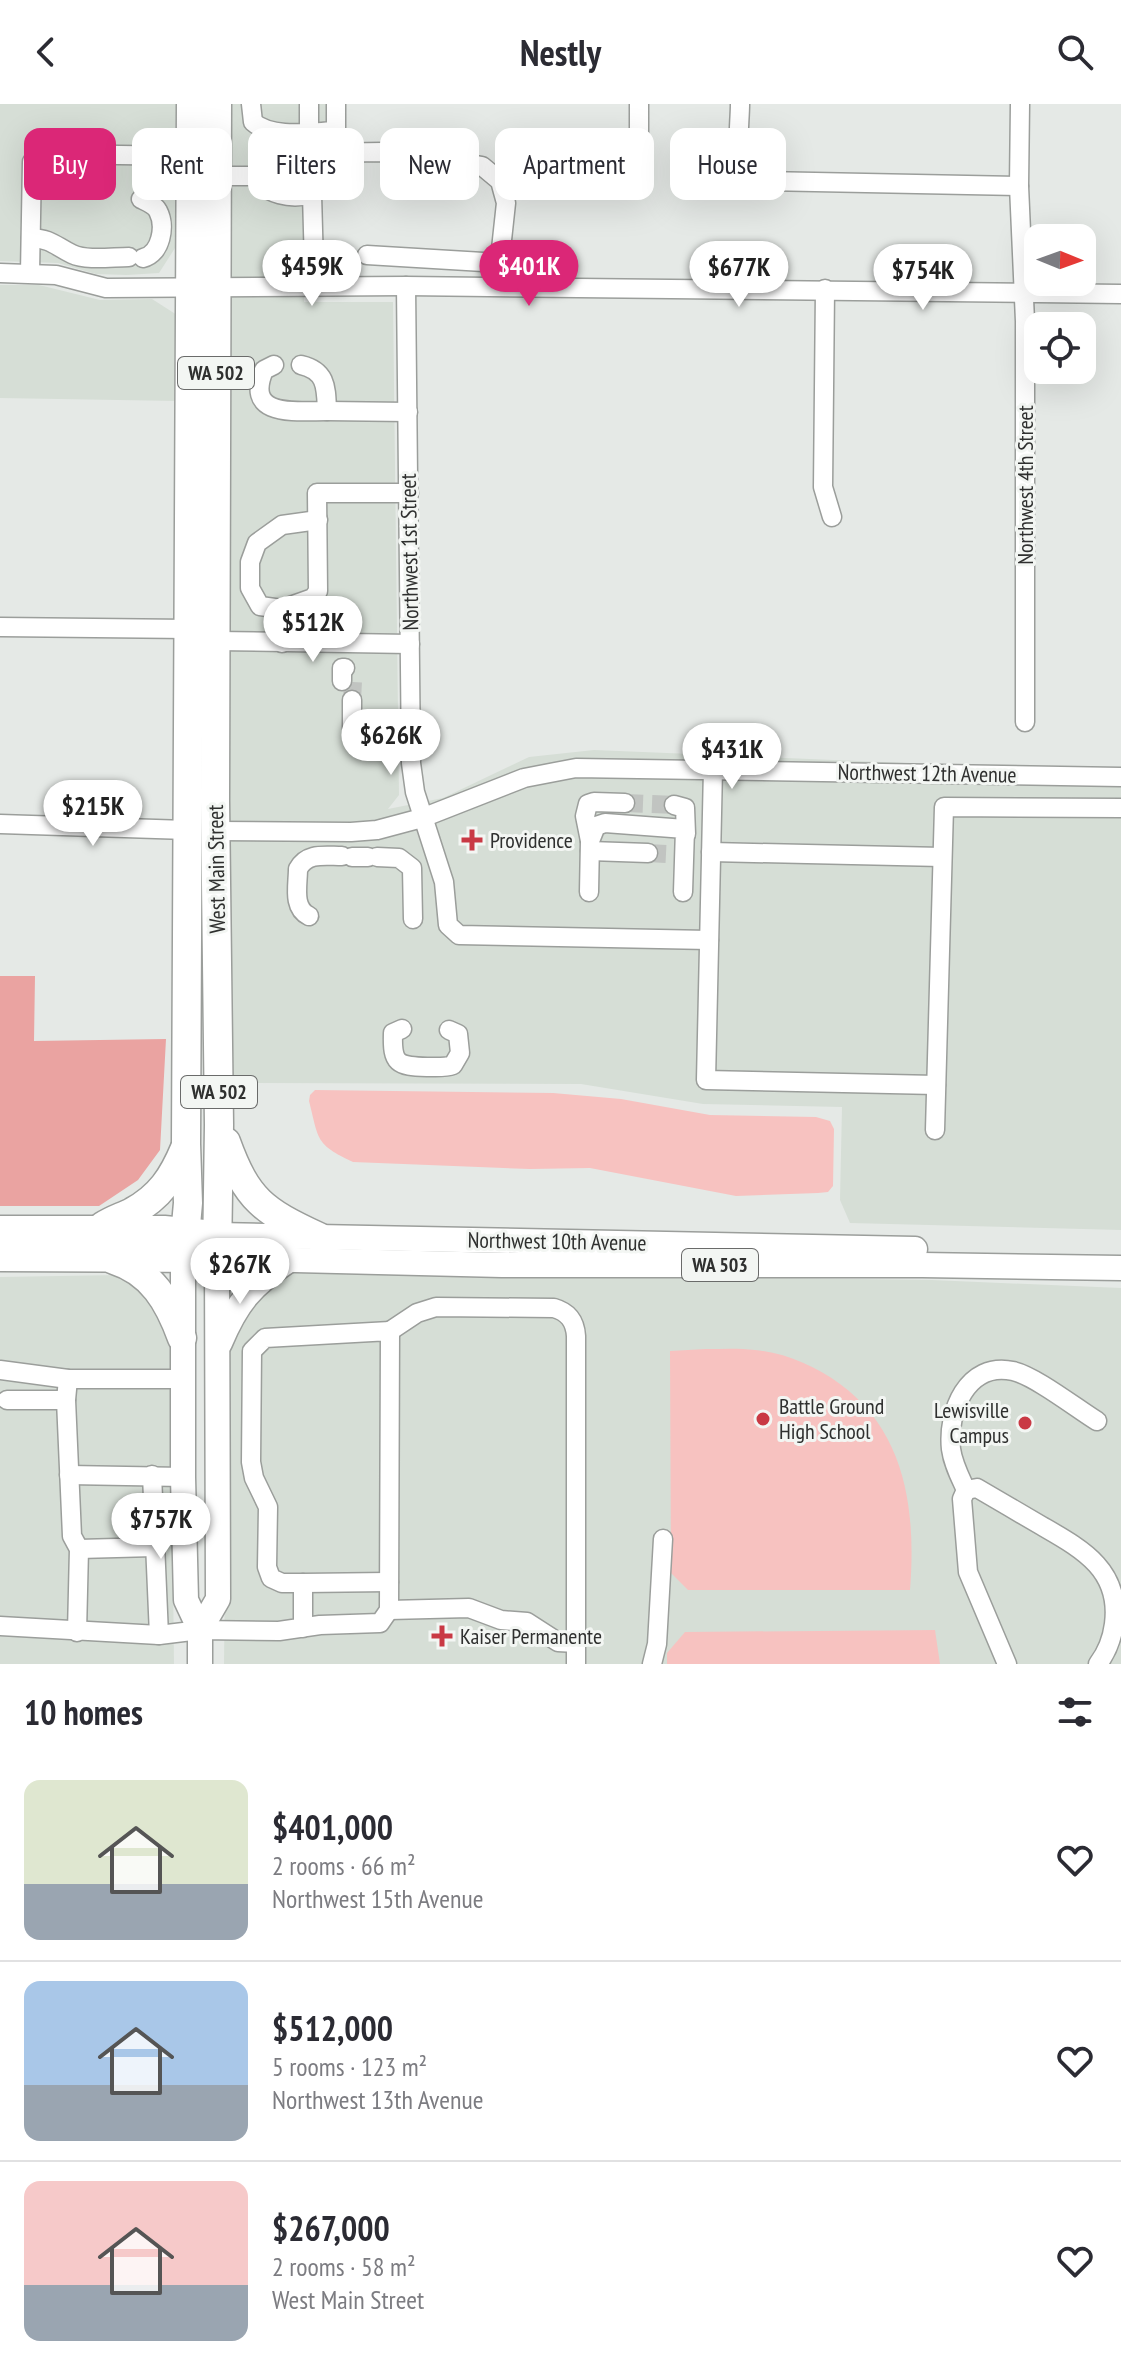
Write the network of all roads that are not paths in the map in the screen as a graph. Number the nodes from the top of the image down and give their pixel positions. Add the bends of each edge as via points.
1 (191, 104) edge
2 (217, 104) edge
3 (251, 104) edge
4 (309, 104) edge
5 (336, 104) edge
6 (639, 104) edge
7 (740, 104) edge
8 (1020, 104) edge
9 (191, 128) edge
10 (217, 128) edge
11 (259, 128) edge
12 (309, 128) edge
13 (336, 128) edge
14 (639, 128) edge
15 (364, 152) edge
16 (132, 155) edge
17 (1019, 186) junction
18 (143, 200) edge
19 (195, 200) edge
20 (214, 200) edge
21 (312, 200) edge
22 (31, 238) junction
23 (367, 255) dead end
24 (500, 263) junction
25 (314, 266) dead end
26 (0, 273) edge
27 (30, 273) junction
28 (406, 286) junction
29 (497, 286) junction
30 (204, 287) junction
31 (825, 289) junction
32 (1023, 294) junction
33 (1121, 294) edge
34 (274, 365) dead end
35 (301, 365) dead end
36 (327, 411) junction
37 (408, 412) junction
38 (409, 493) junction
39 (832, 517) dead end
40 (318, 520) junction
41 (282, 609) junction
42 (0, 627) edge
43 (189, 629) junction
44 (216, 641) junction
45 (282, 643) junction
46 (410, 644) junction
47 (348, 683) tunnel mouth
48 (1025, 722) dead end
49 (346, 728) dead end
50 (713, 769) junction
51 (1121, 777) edge
52 (625, 803) tunnel mouth
53 (674, 805) dead end
54 (1121, 808) edge
55 (422, 818) junction
56 (0, 824) edge
57 (187, 830) junction
58 (216, 831) junction
59 (686, 834) junction
60 (590, 846) junction
61 (711, 852) junction
62 (648, 853) tunnel mouth
63 (942, 857) junction
64 (589, 892) dead end
65 (683, 892) dead end
66 (309, 916) dead end
67 (413, 919) dead end
68 (709, 940) junction
69 (402, 1029) dead end
70 (449, 1030) dead end
71 (936, 1085) junction
72 (219, 1125) junction
73 (935, 1130) dead end
74 (186, 1144) junction
75 (0, 1230) edge
76 (95, 1231) junction
77 (319, 1237) junction
78 (184, 1245) junction
79 (217, 1247) junction
80 (1121, 1253) edge
81 (0, 1257) edge
82 (106, 1257) junction
83 (289, 1260) junction
84 (1121, 1268) edge
85 (390, 1331) junction
86 (182, 1338) junction
87 (216, 1357) junction
88 (251, 1361) junction
89 (0, 1370) edge
90 (68, 1379) junction
91 (183, 1379) junction
92 (7, 1400) dead end
93 (66, 1400) junction
94 (1097, 1421) dead end
95 (217, 1462) junction
96 (251, 1462) junction
97 (69, 1475) junction
98 (152, 1475) junction
99 (183, 1477) junction
100 (966, 1490) junction
101 (663, 1539) dead end
102 (154, 1547) junction
103 (79, 1549) junction
104 (389, 1582) junction
105 (303, 1583) junction
106 (389, 1610) junction
107 (0, 1626) edge
108 (303, 1628) junction
109 (200, 1630) junction
110 (77, 1632) junction
111 (159, 1635) junction
112 (576, 1643) junction
113 (1115, 1646) edge
114 (200, 1664) edge
115 (576, 1664) edge
116 (652, 1664) edge
117 (1007, 1664) edge
118 (1098, 1664) edge

1 - 9 highway, West Main Street / WA 502
2 - 10 highway, West Main Street / WA 502
3 - 11 street
4 - 12 street
5 - 13 street
6 - 14 street
7 - 17 street via 740,161 752,178
8 - 17 street, Northwest 4th Street
15 - 24 street via 482,166 500,181 506,203
16 - 22 street via 49,154 32,162
17 - 32 street, Northwest 4th Street
18 - 22 street via 160,216 154,254 82,256 48,239
19 - 30 highway, West Main Street / WA 502
20 - 30 highway, West Main Street / WA 502
21 - 25 street
22 - 27 street
23 - 24 street
24 - 29 street
26 - 27 street
27 - 30 street via 106,288
28 - 29 street
28 - 30 street
28 - 37 street, Northwest 1st Street
29 - 31 street
30 - 43 highway, West Main Street / WA 502
30 - 44 highway, West Main Street / WA 502
31 - 32 street
31 - 39 street via 823,487
32 - 33 street
32 - 48 street, Northwest 4th Street
34 - 36 street via 264,370 259,382 260,398 267,406
35 - 36 street via 325,379
36 - 37 street
37 - 38 street, Northwest 1st Street
38 - 40 street via 317,493
38 - 46 street, Northwest 1st Street
40 - 41 street via 318,591 313,598
40 - 41 street via 282,525 257,543 250,588 260,606
41 - 45 street
42 - 43 street
43 - 57 highway, West Main Street / WA 502
44 - 45 street
44 - 58 highway, West Main Street / WA 502
45 - 46 street
46 - 55 street, Northwest 1st Street via 411,763
47 - 49 street
50 - 51 street, Northwest 12th Avenue
50 - 55 street, Northwest 12th Avenue via 602,767 548,773 502,785
50 - 61 street
52 - 60 street via 588,804
53 - 59 street via 685,808
54 - 63 street via 944,807
55 - 58 street, Northwest 12th Avenue via 351,832
55 - 68 street, Northwest 1st Street via 444,882 448,925 454,933
56 - 57 street
57 - 74 highway, West Main Street / WA 502
58 - 72 highway, West Main Street / WA 502
59 - 60 street via 680,827 605,823 596,826
59 - 65 street via 676,854
60 - 62 street
60 - 64 street
61 - 63 street
61 - 68 street
63 - 71 street
66 - 67 street via 298,906 298,869 310,857 399,858 412,868
68 - 71 street via 706,1080
69 - 70 street via 393,1033 395,1059 406,1066 433,1067 450,1067 460,1053 458,1034
71 - 73 street
72 - 77 highway via 238,1176 253,1197
72 - 79 highway, West Main Street / WA 502
74 - 76 highway via 167,1186
74 - 78 highway, West Main Street / WA 502
75 - 76 highway, WA 503
76 - 78 highway, WA 503
77 - 79 main road, Northwest 10th Avenue / WA 503
77 - 80 main road, Northwest 10th Avenue / WA 503
78 - 79 highway, WA 503
78 - 82 highway, WA 503
78 - 86 main road, West Main Street
79 - 83 main road, Northwest 10th Avenue / WA 503
79 - 87 main road, West Main Street
81 - 82 highway, WA 503
82 - 86 highway via 143,1274 159,1290
83 - 84 main road, Northwest 10th Avenue / WA 503
83 - 87 main road via 264,1277 233,1312
85 - 88 street via 265,1338 252,1351
85 - 104 street
85 - 112 street via 436,1307 554,1308 573,1323
86 - 91 main road, West Main Street
87 - 88 street
87 - 95 main road, West Main Street
88 - 96 street
89 - 90 street
90 - 91 street
90 - 93 street
91 - 99 main road, West Main Street
92 - 93 street
93 - 97 street
94 - 100 street via 1016,1371 986,1372 972,1380 956,1406 951,1448
95 - 96 street
95 - 109 main road, West Main Street via 218,1599
96 - 105 street via 268,1507 271,1578
97 - 98 street
97 - 103 street via 72,1536
98 - 99 street
98 - 102 street
99 - 109 main road, West Main Street via 186,1600
100 - 113 street via 977,1488 1091,1557 1113,1598
100 - 117 street via 962,1499 968,1572
101 - 116 street
102 - 103 street
102 - 111 street
103 - 110 street
104 - 105 street
104 - 106 street
105 - 108 street
106 - 108 street via 380,1623
106 - 112 street via 469,1608 501,1620 527,1622 550,1639
107 - 110 street
108 - 109 street
109 - 111 street
109 - 114 main road, West Main Street
110 - 111 street
112 - 115 street
113 - 118 street

